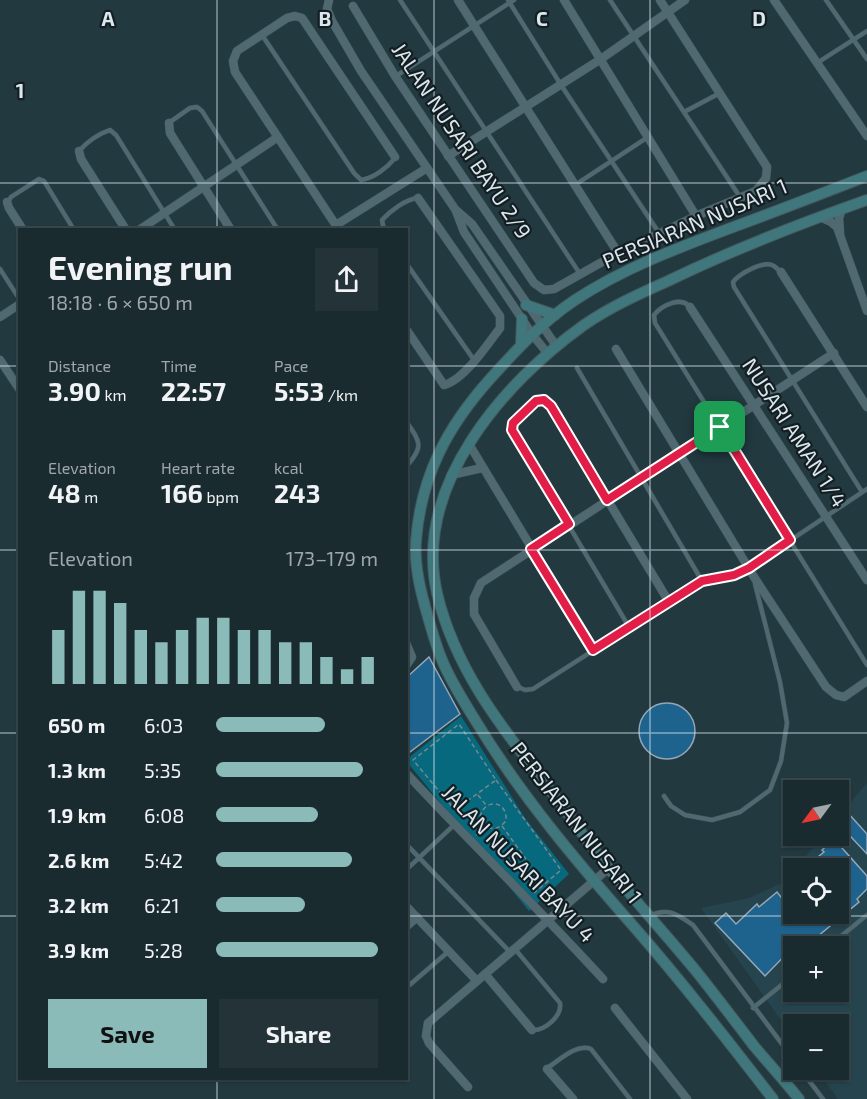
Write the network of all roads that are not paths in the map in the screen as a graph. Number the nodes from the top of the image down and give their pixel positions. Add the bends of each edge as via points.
1 (329, 0) edge
2 (400, 0) edge
3 (458, 0) edge
4 (564, 0) edge
5 (610, 0) edge
6 (660, 0) edge
7 (685, 0) edge
8 (774, 0) edge
9 (826, 0) edge
10 (511, 1) edge
11 (355, 3) edge
12 (668, 12) junction
13 (474, 25) junction
14 (867, 31) edge
15 (262, 35) junction
16 (634, 37) junction
17 (854, 40) junction
18 (432, 51) junction
19 (601, 59) junction
20 (867, 59) edge
21 (817, 63) junction
22 (395, 76) junction
23 (561, 85) junction
24 (720, 93) junction
25 (526, 107) junction
26 (684, 112) junction
27 (169, 123) joint
28 (487, 132) junction
29 (649, 136) junction
30 (867, 136) edge
31 (278, 137) junction
32 (79, 151) joint
33 (448, 156) junction
34 (395, 157) joint
35 (611, 161) junction
36 (236, 164) junction
37 (427, 168) junction
38 (867, 176) edge
39 (575, 185) junction
40 (204, 187) junction
41 (740, 197) junction
42 (418, 198) joint
43 (867, 200) edge
44 (8, 202) joint
45 (455, 209) junction
46 (842, 209) junction
47 (165, 212) junction
48 (696, 216) junction
49 (820, 217) junction
50 (338, 227) edge
51 (22, 228) edge
52 (73, 228) edge
53 (125, 228) edge
54 (142, 228) edge
55 (174, 228) edge
56 (230, 228) edge
57 (277, 228) edge
58 (384, 228) edge
59 (659, 234) junction
60 (841, 241) junction
61 (618, 253) junction
62 (408, 266) edge
63 (0, 270) edge
64 (781, 272) joint
65 (580, 274) junction
66 (18, 299) edge
67 (18, 304) edge
68 (526, 305) junction
69 (690, 307) joint
70 (867, 310) edge
71 (555, 315) junction
72 (0, 317) edge
73 (522, 319) junction
74 (537, 330) junction
75 (408, 332) edge
76 (521, 345) junction
77 (616, 349) dead end
78 (552, 351) junction
79 (834, 352) junction
80 (0, 360) edge
81 (474, 360) junction
82 (577, 368) dead end
83 (792, 380) junction
84 (18, 387) edge
85 (754, 404) junction
86 (551, 406) joint
87 (867, 407) edge
88 (408, 424) edge
89 (720, 427) junction
90 (469, 444) junction
91 (680, 452) junction
92 (408, 465) edge
93 (482, 468) junction
94 (451, 475) junction
95 (641, 478) junction
96 (867, 489) edge
97 (862, 492) junction
98 (607, 500) junction
99 (826, 515) junction
100 (569, 524) junction
101 (790, 540) junction
102 (531, 549) junction
103 (749, 568) junction
104 (754, 577) junction
105 (867, 580) edge
106 (702, 581) junction
107 (669, 602) junction
108 (629, 627) junction
109 (408, 648) edge
110 (593, 650) junction
111 (408, 663) edge
112 (867, 665) edge
113 (867, 681) edge
114 (518, 687) joint
115 (408, 775) edge
116 (664, 796) dead end
117 (454, 825) junction
118 (408, 846) edge
119 (419, 857) junction
120 (408, 868) edge
121 (609, 868) junction
122 (594, 883) junction
123 (408, 908) edge
124 (867, 915) edge
125 (649, 916) junction
126 (417, 917) junction
127 (549, 921) junction
128 (408, 925) edge
129 (841, 936) edge
130 (449, 951) junction
131 (513, 951) junction
132 (485, 974) junction
133 (603, 979) dead end
134 (477, 981) junction
135 (783, 984) edge
136 (408, 986) edge
137 (615, 1008) dead end
138 (753, 1008) junction
139 (532, 1030) joint
140 (783, 1046) edge
141 (547, 1068) joint
142 (809, 1080) edge
143 (468, 1087) dead end
144 (573, 1099) edge
145 (630, 1099) edge
146 (687, 1099) edge
147 (773, 1099) edge
148 (800, 1099) edge
149 (823, 1099) edge

1 - 37 street via 327,9 337,31
2 - 18 lane
3 - 13 street
4 - 19 street
5 - 16 lane
6 - 12 street
7 - 12 street
8 - 21 street
9 - 17 lane
10 - 13 lane
10 - 23 lane
11 - 22 street, JALAN NUSARI BAYU 2/9
12 - 16 street
12 - 24 street
13 - 18 lane
13 - 25 street
14 - 17 lane
15 - 31 street via 237,51 233,61 235,72
15 - 34 street via 287,18 303,18
15 - 34 lane via 361,180 369,179
16 - 19 street
16 - 26 lane
17 - 20 lane
17 - 21 lane
18 - 22 lane
18 - 28 lane
19 - 23 street
19 - 29 street
21 - 30 street
22 - 33 street, JALAN NUSARI BAYU 2/9
23 - 25 street
23 - 35 lane
24 - 26 lane
24 - 41 street via 767,167 766,178 756,191
25 - 28 street
25 - 39 street
26 - 41 lane
27 - 36 lane via 197,107
27 - 40 street via 170,133
28 - 33 street
28 - 65 lane
29 - 35 lane
29 - 48 street
31 - 36 street
31 - 50 street
32 - 47 lane via 110,130
32 - 53 street
33 - 65 street, JALAN NUSARI BAYU 2/9 via 534,283 544,290 554,289
35 - 39 lane
35 - 59 lane
36 - 40 street
36 - 57 lane
37 - 45 street
37 - 50 street
38 - 71 main road, PERSIARAN NUSARI 1 via 668,252 605,282
39 - 61 street
40 - 47 street
40 - 56 street
41 - 48 street
42 - 58 lane via 386,216 382,220
42 - 81 street via 500,316 500,328
43 - 46 main road, PERSIARAN NUSARI 1
44 - 51 street
44 - 52 lane via 11,196 39,179 44,181
45 - 68 street via 472,224
45 - 73 street via 464,232
46 - 49 main road, PERSIARAN NUSARI 1
46 - 60 street
47 - 54 street
47 - 55 lane
48 - 59 street
49 - 60 street via 837,227
49 - 78 main road, PERSIARAN NUSARI 1 via 696,267 627,300 585,324
59 - 61 street
60 - 70 street
61 - 65 street
62 - 81 lane
63 - 66 lane
64 - 79 street
64 - 83 lane via 764,264 737,276 733,282
67 - 72 street
68 - 71 main road
68 - 74 street
69 - 85 street, NUSARI AMAN 1/4
69 - 89 lane via 680,300 658,310 655,323
71 - 74 main road, PERSIARAN NUSARI 1
73 - 74 street
73 - 76 main road
74 - 76 main road, PERSIARAN NUSARI 1
74 - 78 street
75 - 81 street via 444,386 451,384
76 - 122 main road, PERSIARAN NUSARI 1 via 466,406 441,447 422,500 415,544 418,578 442,662 456,688 494,752
77 - 91 street
78 - 90 main road, PERSIARAN NUSARI 1 via 492,412
79 - 83 street
79 - 87 street
80 - 84 street
82 - 95 lane
83 - 85 street
83 - 97 lane
85 - 89 street
85 - 99 street, NUSARI AMAN 1/4
86 - 98 street
86 - 100 lane via 544,400 536,401 513,423 512,430
88 - 92 lane via 420,446
89 - 91 street
89 - 101 lane
90 - 93 street
90 - 94 main road, PERSIARAN NUSARI 1
91 - 95 street
91 - 103 street
93 - 94 street
93 - 102 street
94 - 121 main road, PERSIARAN NUSARI 1 via 437,514 434,553 437,593 451,636 481,696 514,745
95 - 98 street
95 - 106 lane
96 - 97 lane
97 - 99 lane
98 - 100 street
98 - 107 street
99 - 101 lane
99 - 105 street, NUSARI AMAN 1/4
100 - 102 street
100 - 108 lane
101 - 103 lane
101 - 112 lane
102 - 110 street
102 - 114 street via 481,583 474,598 474,614
103 - 104 street
103 - 106 lane
104 - 113 street via 826,687 844,697
104 - 116 lane via 786,723 781,761 770,790 740,812 712,820 685,814
106 - 107 lane
107 - 108 lane
108 - 110 lane
109 - 111 street via 412,657
110 - 114 lane via 533,688
115 - 117 street, JALAN NUSARI BAYU 4
117 - 119 lane
117 - 127 street, JALAN NUSARI BAYU 4
118 - 119 lane
119 - 120 lane
119 - 131 lane
121 - 122 street
121 - 125 main road, PERSIARAN NUSARI 1
122 - 127 street
122 - 147 main road, PERSIARAN NUSARI 1 via 686,988
123 - 126 street
124 - 129 lane
125 - 138 lane via 660,911 675,913 693,925
125 - 148 main road, PERSIARAN NUSARI 1
126 - 128 street
126 - 130 street
127 - 131 street
127 - 133 street, JALAN NUSARI BAYU 4
130 - 134 street
130 - 136 lane
131 - 132 street
131 - 139 lane via 560,1003 557,1016 540,1030
132 - 134 street
132 - 139 street
134 - 143 street via 428,1023 426,1030 429,1043
135 - 138 lane
137 - 146 street
138 - 140 lane
141 - 144 street
141 - 145 lane via 587,1047
142 - 149 lane

